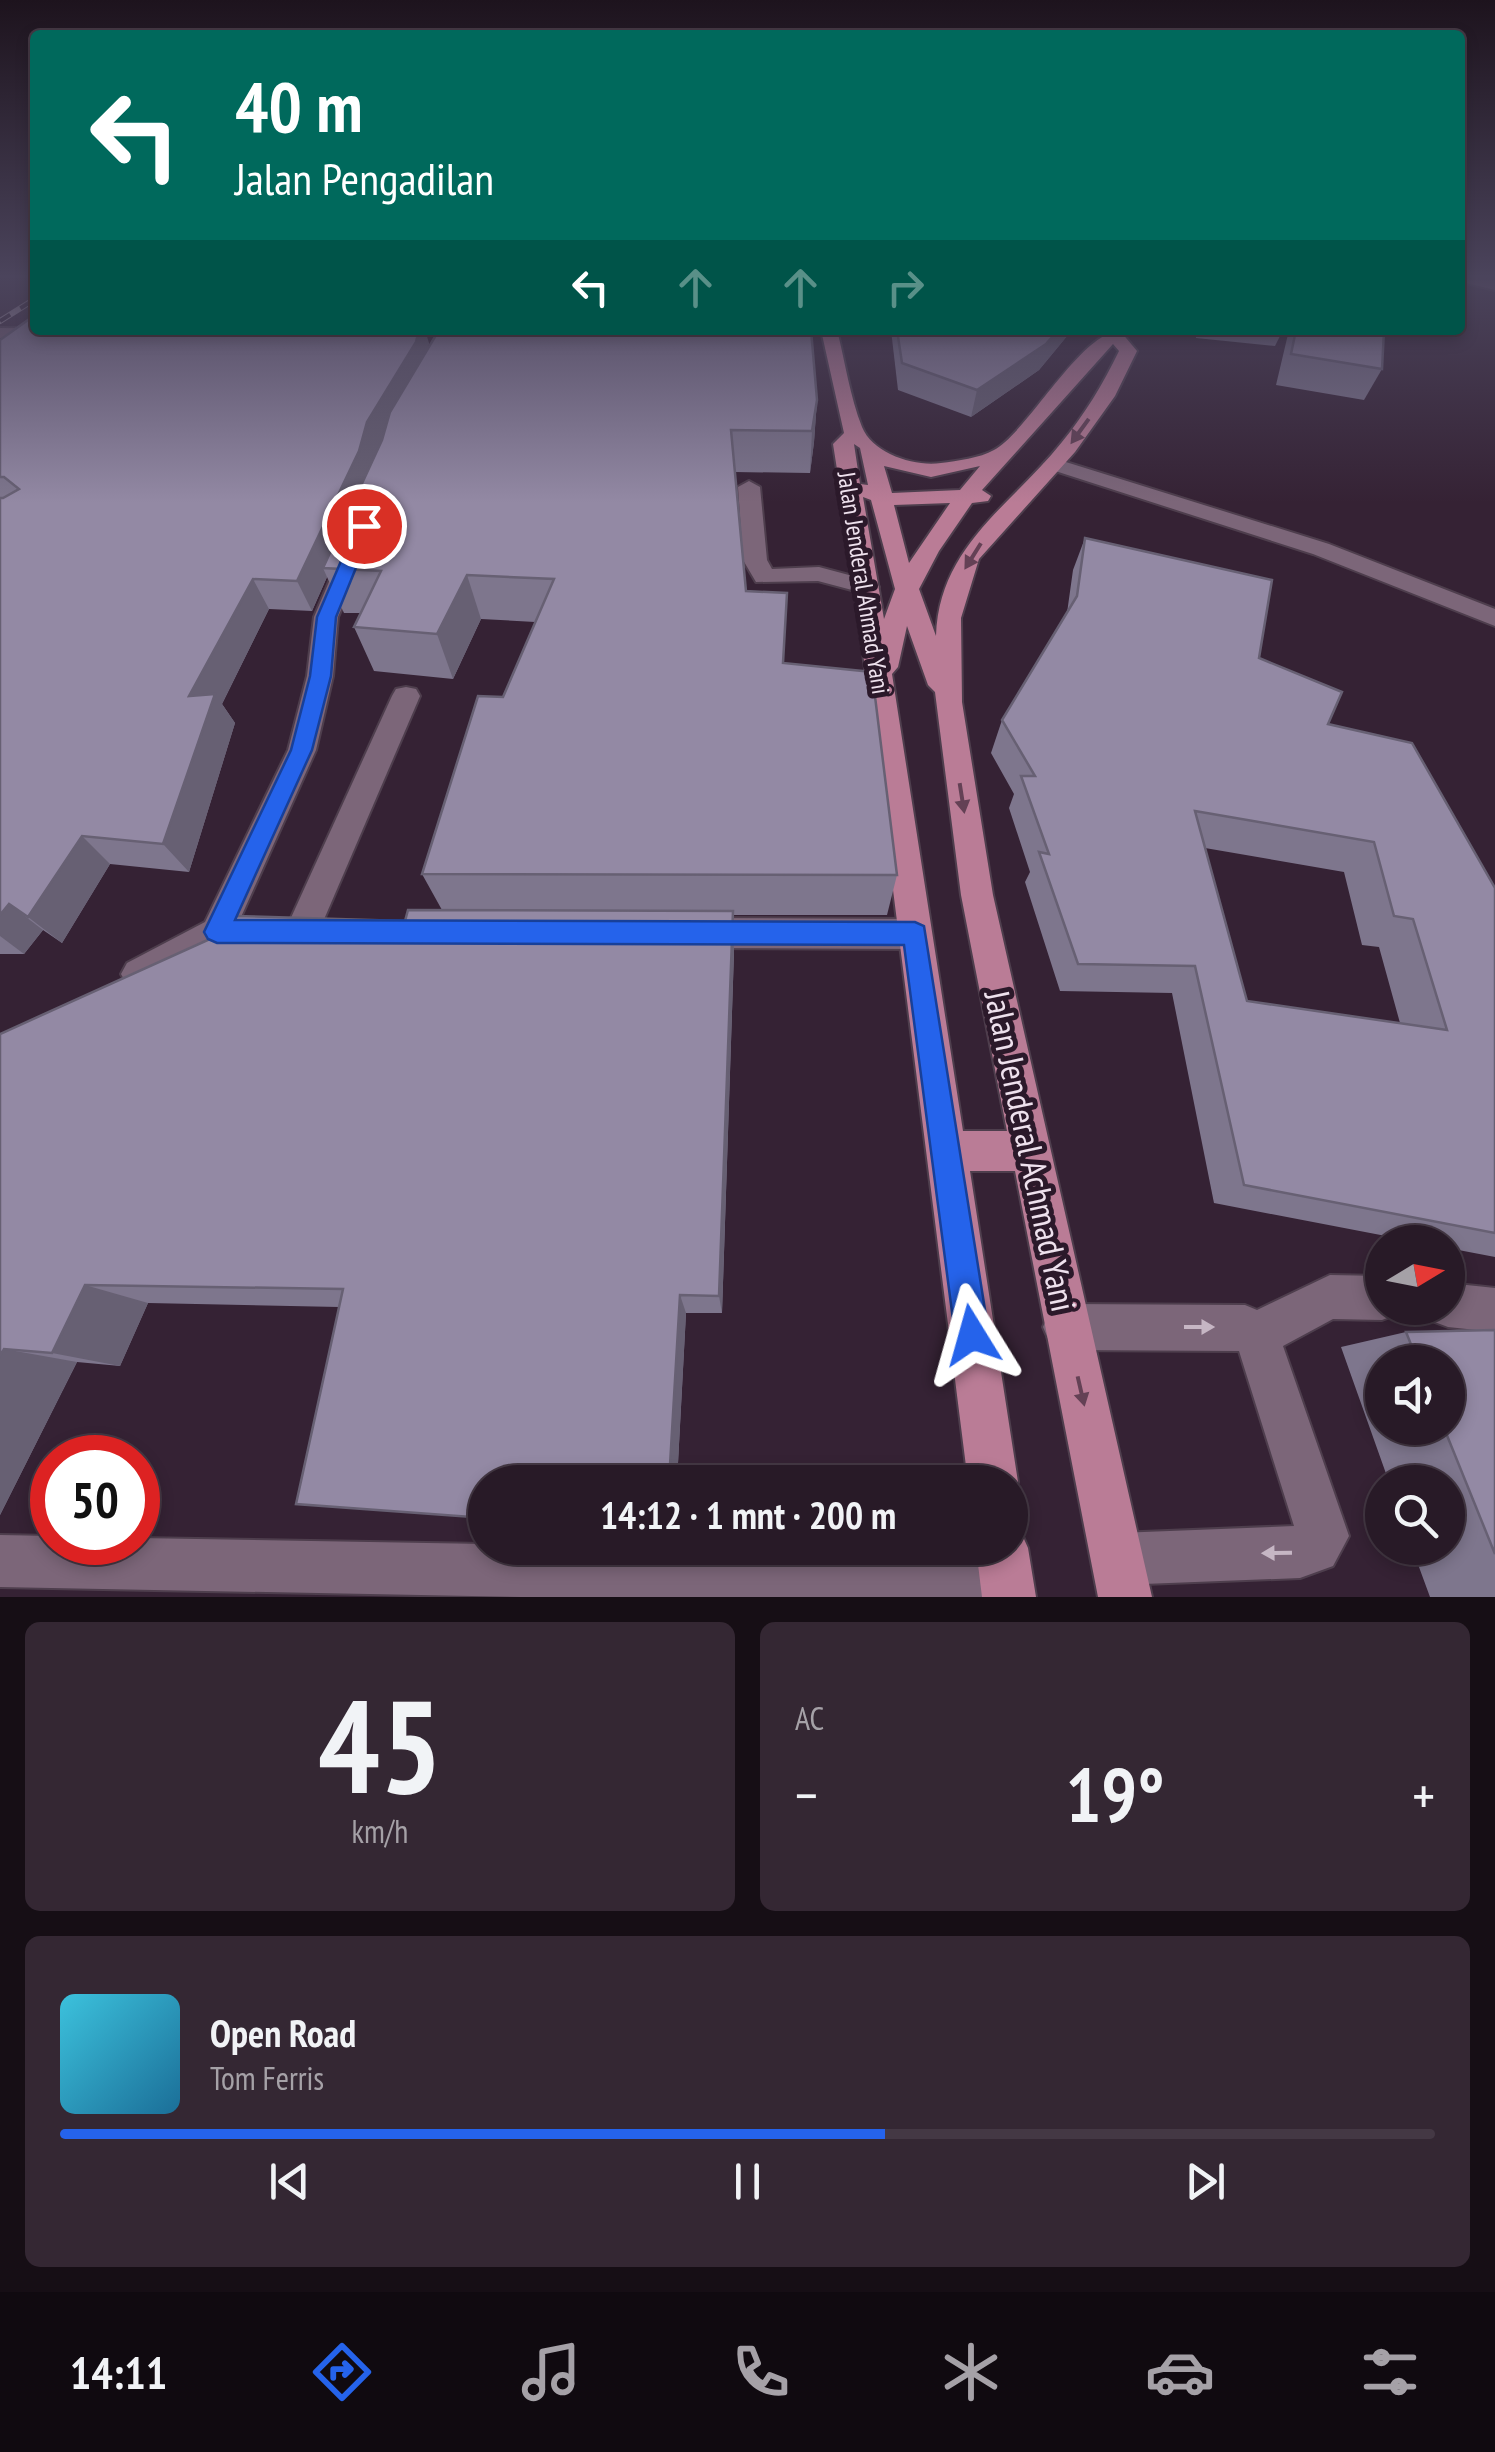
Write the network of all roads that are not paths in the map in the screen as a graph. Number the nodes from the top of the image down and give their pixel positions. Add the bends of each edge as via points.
1 (829, 354) edge
2 (1092, 354) edge
3 (1127, 354) edge
4 (861, 440) junction
5 (1000, 455) junction
6 (1044, 473) junction
7 (847, 480) junction
8 (749, 487) dead end
9 (880, 497) junction
10 (965, 498) junction
11 (364, 526) edge
12 (863, 558) junction
13 (819, 574) junction
14 (866, 587) junction
15 (907, 592) junction
16 (1495, 618) edge
17 (406, 696) dead end
18 (948, 702) junction
19 (883, 710) junction
20 (217, 932) junction
21 (302, 932) junction
22 (341, 932) edge
23 (658, 933) edge
24 (915, 934) junction
25 (102, 992) edge
26 (946, 1151) junction
27 (1031, 1151) junction
28 (1365, 1298) edge
29 (1465, 1307) edge
30 (1495, 1310) edge
31 (1066, 1327) junction
32 (1258, 1335) junction
33 (991, 1465) edge
34 (0, 1561) edge
35 (1006, 1575) edge
36 (1122, 1578) edge

1 - 4 main road, Jalan Jenderal Ahmad Yani
2 - 5 main road
3 -> 6 main road via 1106,396
4 - 5 main road via 905,472
4 - 7 main road, Jalan Jenderal Ahmad Yani via 843,444
4 - 9 main road
5 - 10 main road
6 - 10 main road via 1010,490
6 - 16 street via 1321,549
6 -> 18 main road via 968,557 949,618
7 - 9 main road
7 - 12 main road, Jalan Jenderal Ahmad Yani
8 - 13 street via 758,570 764,576
9 - 10 main road
9 - 15 main road
10 - 15 main road
11 - 20 street via 326,617 302,750
12 - 13 street
12 - 14 main road, Jalan Jenderal Ahmad Yani
13 - 14 street
14 - 19 main road, Jalan Jenderal Ahmad Yani
15 - 18 main road
15 - 19 main road via 883,679
17 - 21 street
18 -> 27 main road, Jalan Jenderal Achmad Yani via 978,894
19 - 24 main road
20 - 21 street
20 - 25 street
21 - 22 street
23 - 24 street
24 - 26 main road
26 - 27 main road
26 - 33 main road
27 - 31 main road, Jalan Jenderal Achmad Yani
28 - 32 street via 1330,1297
29 - 30 street
31 -> 32 street via 1245,1328
31 -> 36 main road, Jalan Jenderal Achmad Yani
32 -> 36 street via 1323,1536 1315,1548
34 - 35 street

